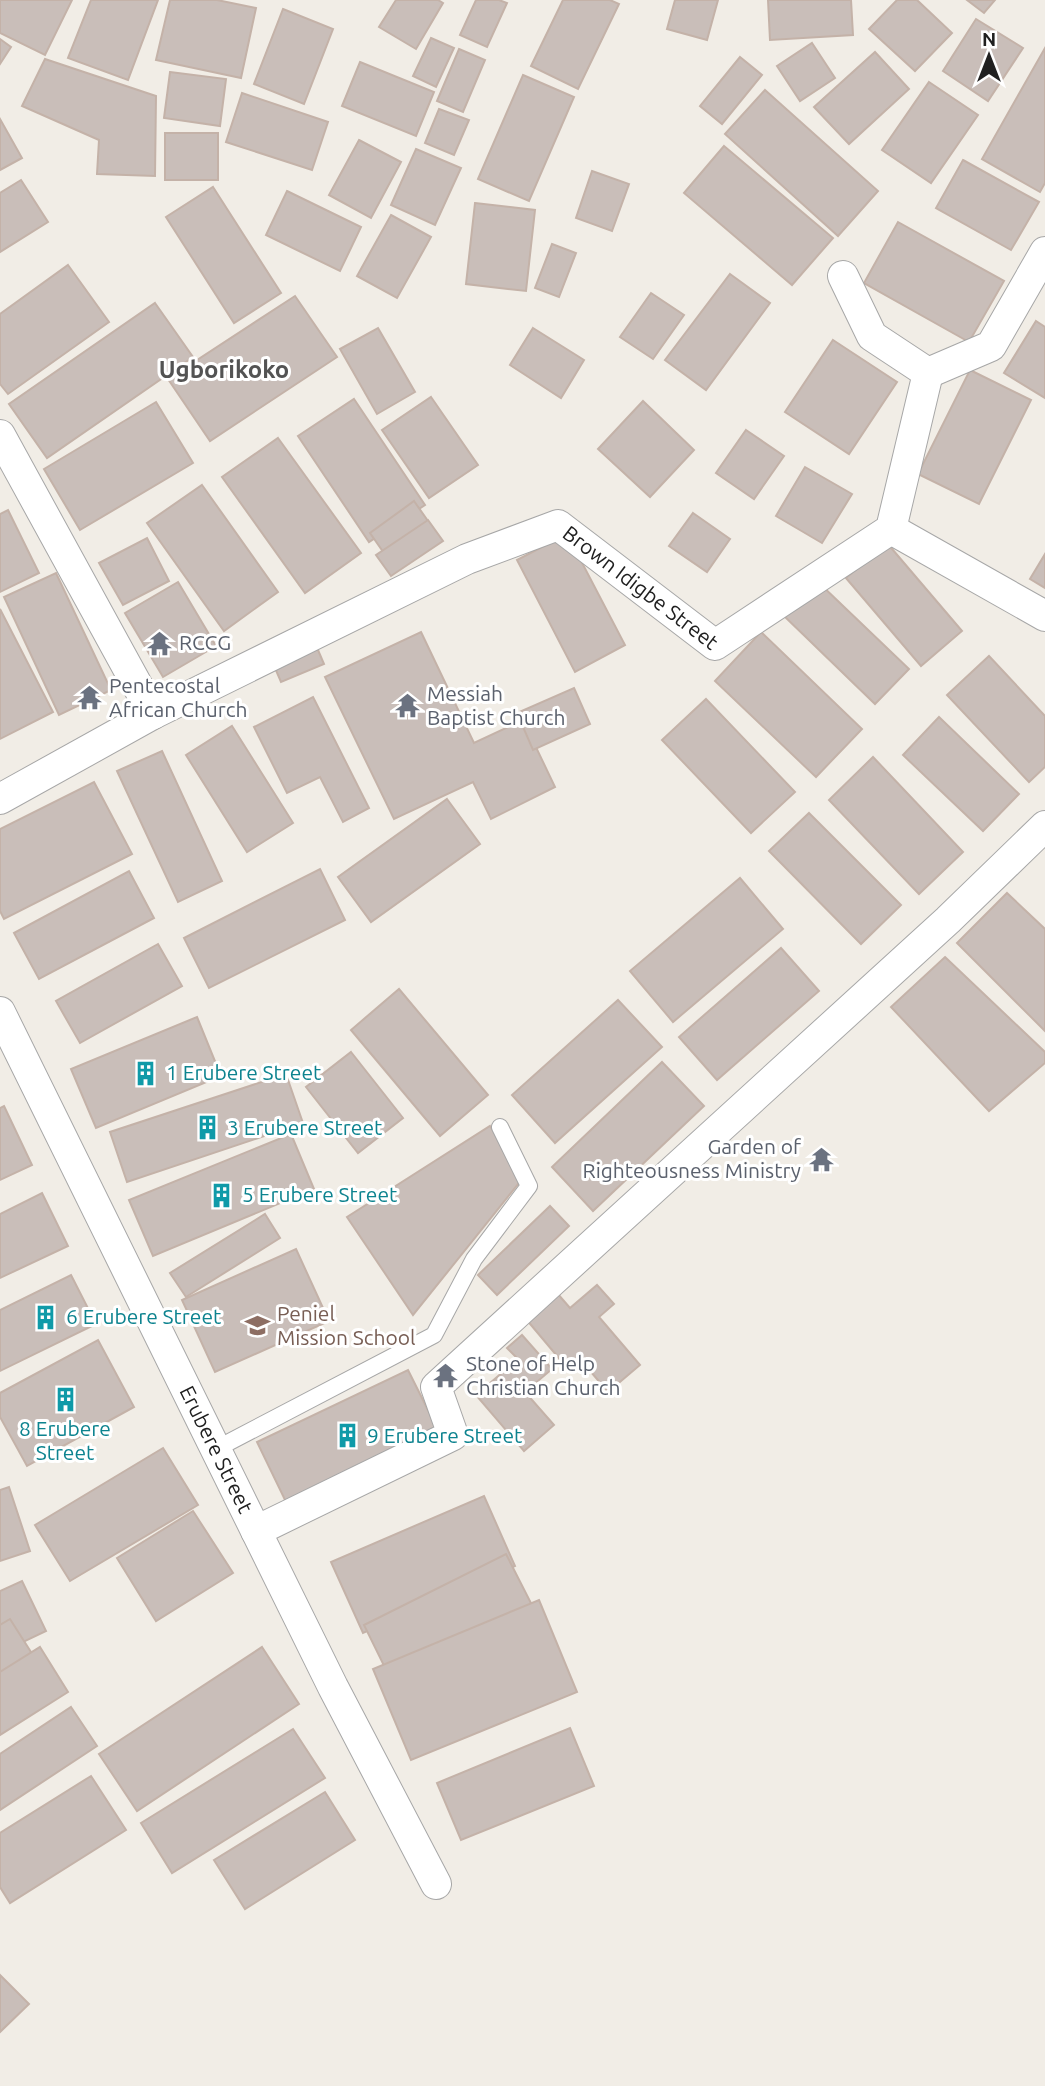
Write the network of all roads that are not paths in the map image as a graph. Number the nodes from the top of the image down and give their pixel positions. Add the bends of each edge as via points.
1 (1045, 252) edge
2 (843, 276) dead end
3 (928, 373) junction
4 (0, 435) edge
5 (891, 529) junction
6 (1045, 616) edge
7 (153, 714) junction
8 (0, 799) edge
9 (1045, 826) edge
10 (0, 1012) edge
11 (500, 1127) dead end
12 (216, 1449) junction
13 (256, 1531) junction
14 (436, 1884) dead end

1 - 3 street via 991,346
2 - 3 street via 872,336
3 - 5 street
4 - 7 street
5 - 6 street
5 - 7 street, Brown Idigbe Street via 715,645 558,525 467,559
7 - 8 street, Brown Idigbe Street
9 - 13 street via 436,1387 453,1435
10 - 12 street, Erubere Street
11 - 12 lane via 529,1186 474,1259 434,1335
12 - 13 street, Erubere Street
13 - 14 street, Erubere Street

